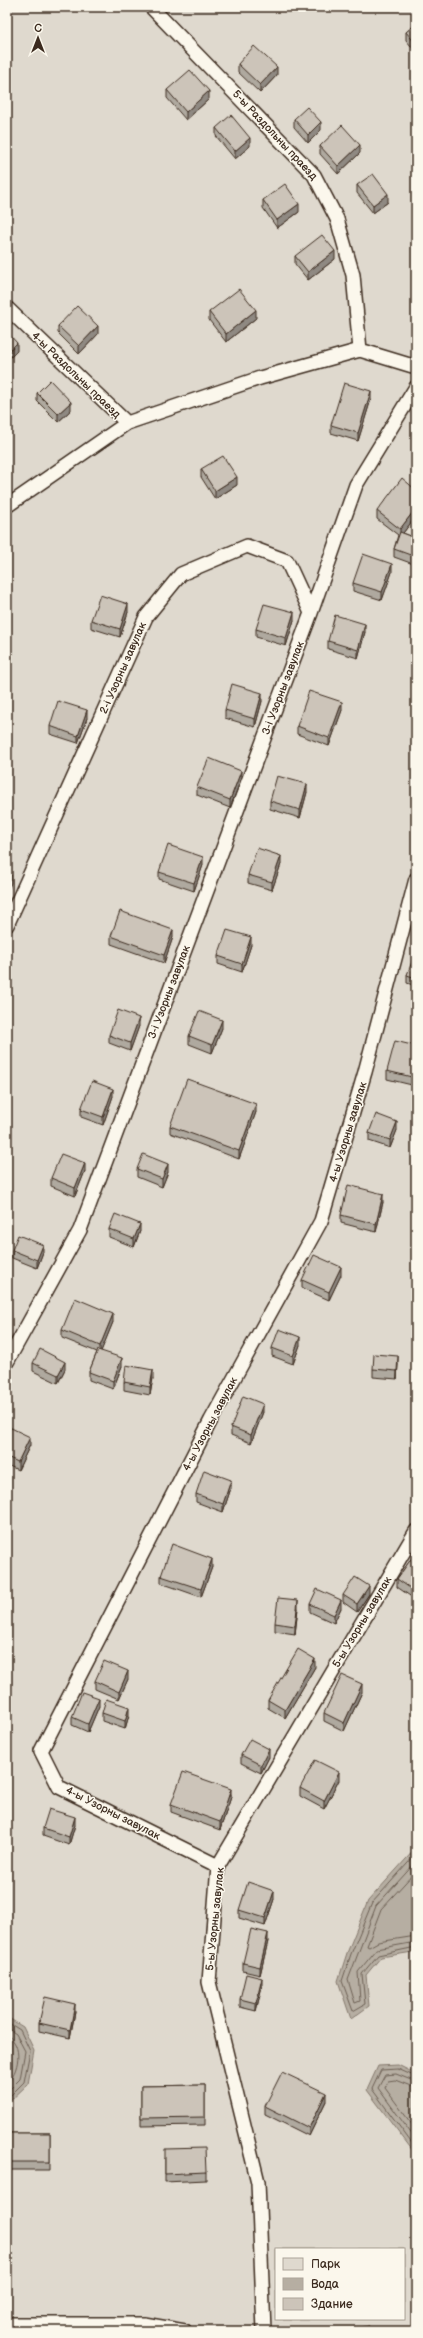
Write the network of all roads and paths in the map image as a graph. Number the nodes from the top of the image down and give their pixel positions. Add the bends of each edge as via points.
1 (151, 7) edge
2 (7, 308) edge
3 (360, 350) junction
4 (416, 367) edge
5 (416, 387) edge
6 (127, 423) junction
7 (7, 506) edge
8 (311, 613) junction
9 (416, 879) edge
10 (7, 925) edge
11 (7, 1362) edge
12 (416, 1531) edge
13 (218, 1866) junction
14 (7, 2324) edge
15 (185, 2331) edge
16 (264, 2331) edge

1 - 3 lane, 5-ы Раздольны праезд via 314,175 337,218 354,275
2 - 6 lane, 4-ы Раздольны праезд
3 - 4 lane
3 - 6 lane via 260,378
5 - 8 lane, 3-і Узорны завулак via 356,485
6 - 7 lane, 4-ы Раздольны праезд
8 - 10 lane, 2-і Узорны завулак via 287,561 247,546 181,574 146,617
8 - 11 lane, 3-і Узорны завулак via 80,1230
9 - 13 lane, 4-ы Узорны завулак via 365,1072 321,1221 211,1420 41,1751 59,1787
12 - 13 lane, 5-ы Узорны завулак
13 - 16 lane, 5-ы Узорны завулак via 209,1982 258,2182
14 - 15 lane via 144,2324

